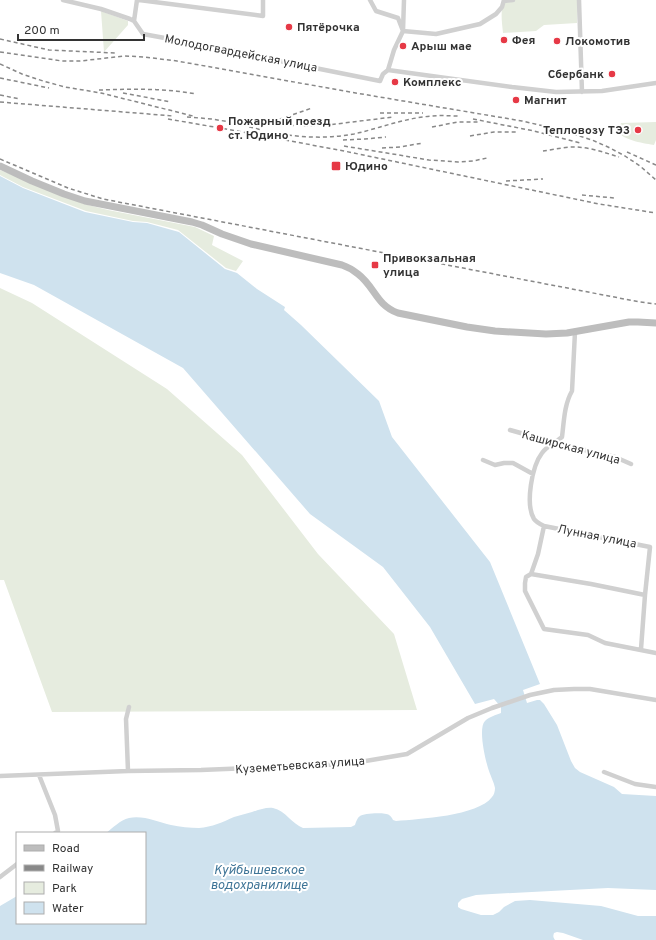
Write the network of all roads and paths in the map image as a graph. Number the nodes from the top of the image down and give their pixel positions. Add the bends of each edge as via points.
1 (63, 0) edge
2 (138, 0) edge
3 (263, 0) edge
4 (370, 0) edge
5 (404, 0) edge
6 (513, 0) edge
7 (579, 0) edge
8 (504, 1) edge
9 (134, 21) junction
10 (403, 31) junction
11 (388, 70) junction
12 (656, 83) edge
13 (582, 92) junction
14 (0, 166) edge
15 (656, 323) edge
16 (575, 332) junction
17 (510, 430) dead end
18 (556, 442) junction
19 (483, 460) dead end
20 (631, 464) dead end
21 (533, 474) junction
22 (544, 526) junction
23 (531, 574) junction
24 (645, 595) junction
25 (641, 649) junction
26 (656, 653) edge
27 (656, 700) edge
28 (129, 707) dead end
29 (128, 771) junction
30 (604, 772) dead end
31 (39, 775) junction
32 (0, 776) edge
33 (656, 787) edge
34 (56, 832) edge
35 (16, 865) edge
36 (0, 877) edge

1 - 9 street, Молодогвардейская улица via 101,9
2 - 3 street via 263,16
2 - 9 street
4 - 10 street via 376,11 398,18
5 - 10 street
6 - 8 street
7 - 13 street
8 - 10 street via 496,14 480,24 436,34
9 - 11 street, Молодогвардейская улица via 143,34 380,81
10 - 11 street
11 - 13 street via 556,92
12 - 13 street via 618,90
14 - 16 main road via 85,201 192,222 251,244 342,265 359,274 381,302 398,313 495,332
15 - 16 main road via 629,322
16 - 18 street via 572,391 566,408 562,437
17 - 18 street, Каширская улица
18 - 20 street, Каширская улица via 615,457
18 - 21 street via 541,454
19 - 21 street via 495,466 513,463
21 - 22 street via 529,496 532,515 535,521
22 - 23 street
22 - 24 street, Лунная улица via 650,547
23 - 24 street
23 - 25 street via 526,577 525,591 544,628 588,635 605,643
24 - 25 street
25 - 26 street
27 - 29 street, Куземетьевская улица via 590,689 554,690 530,695 468,718 407,754 348,764
28 - 29 street via 126,719
29 - 31 street, Куземетьевская улица
30 - 33 street via 634,784
31 - 32 street, Куземетьевская улица
31 - 34 street via 55,815
35 - 36 street

